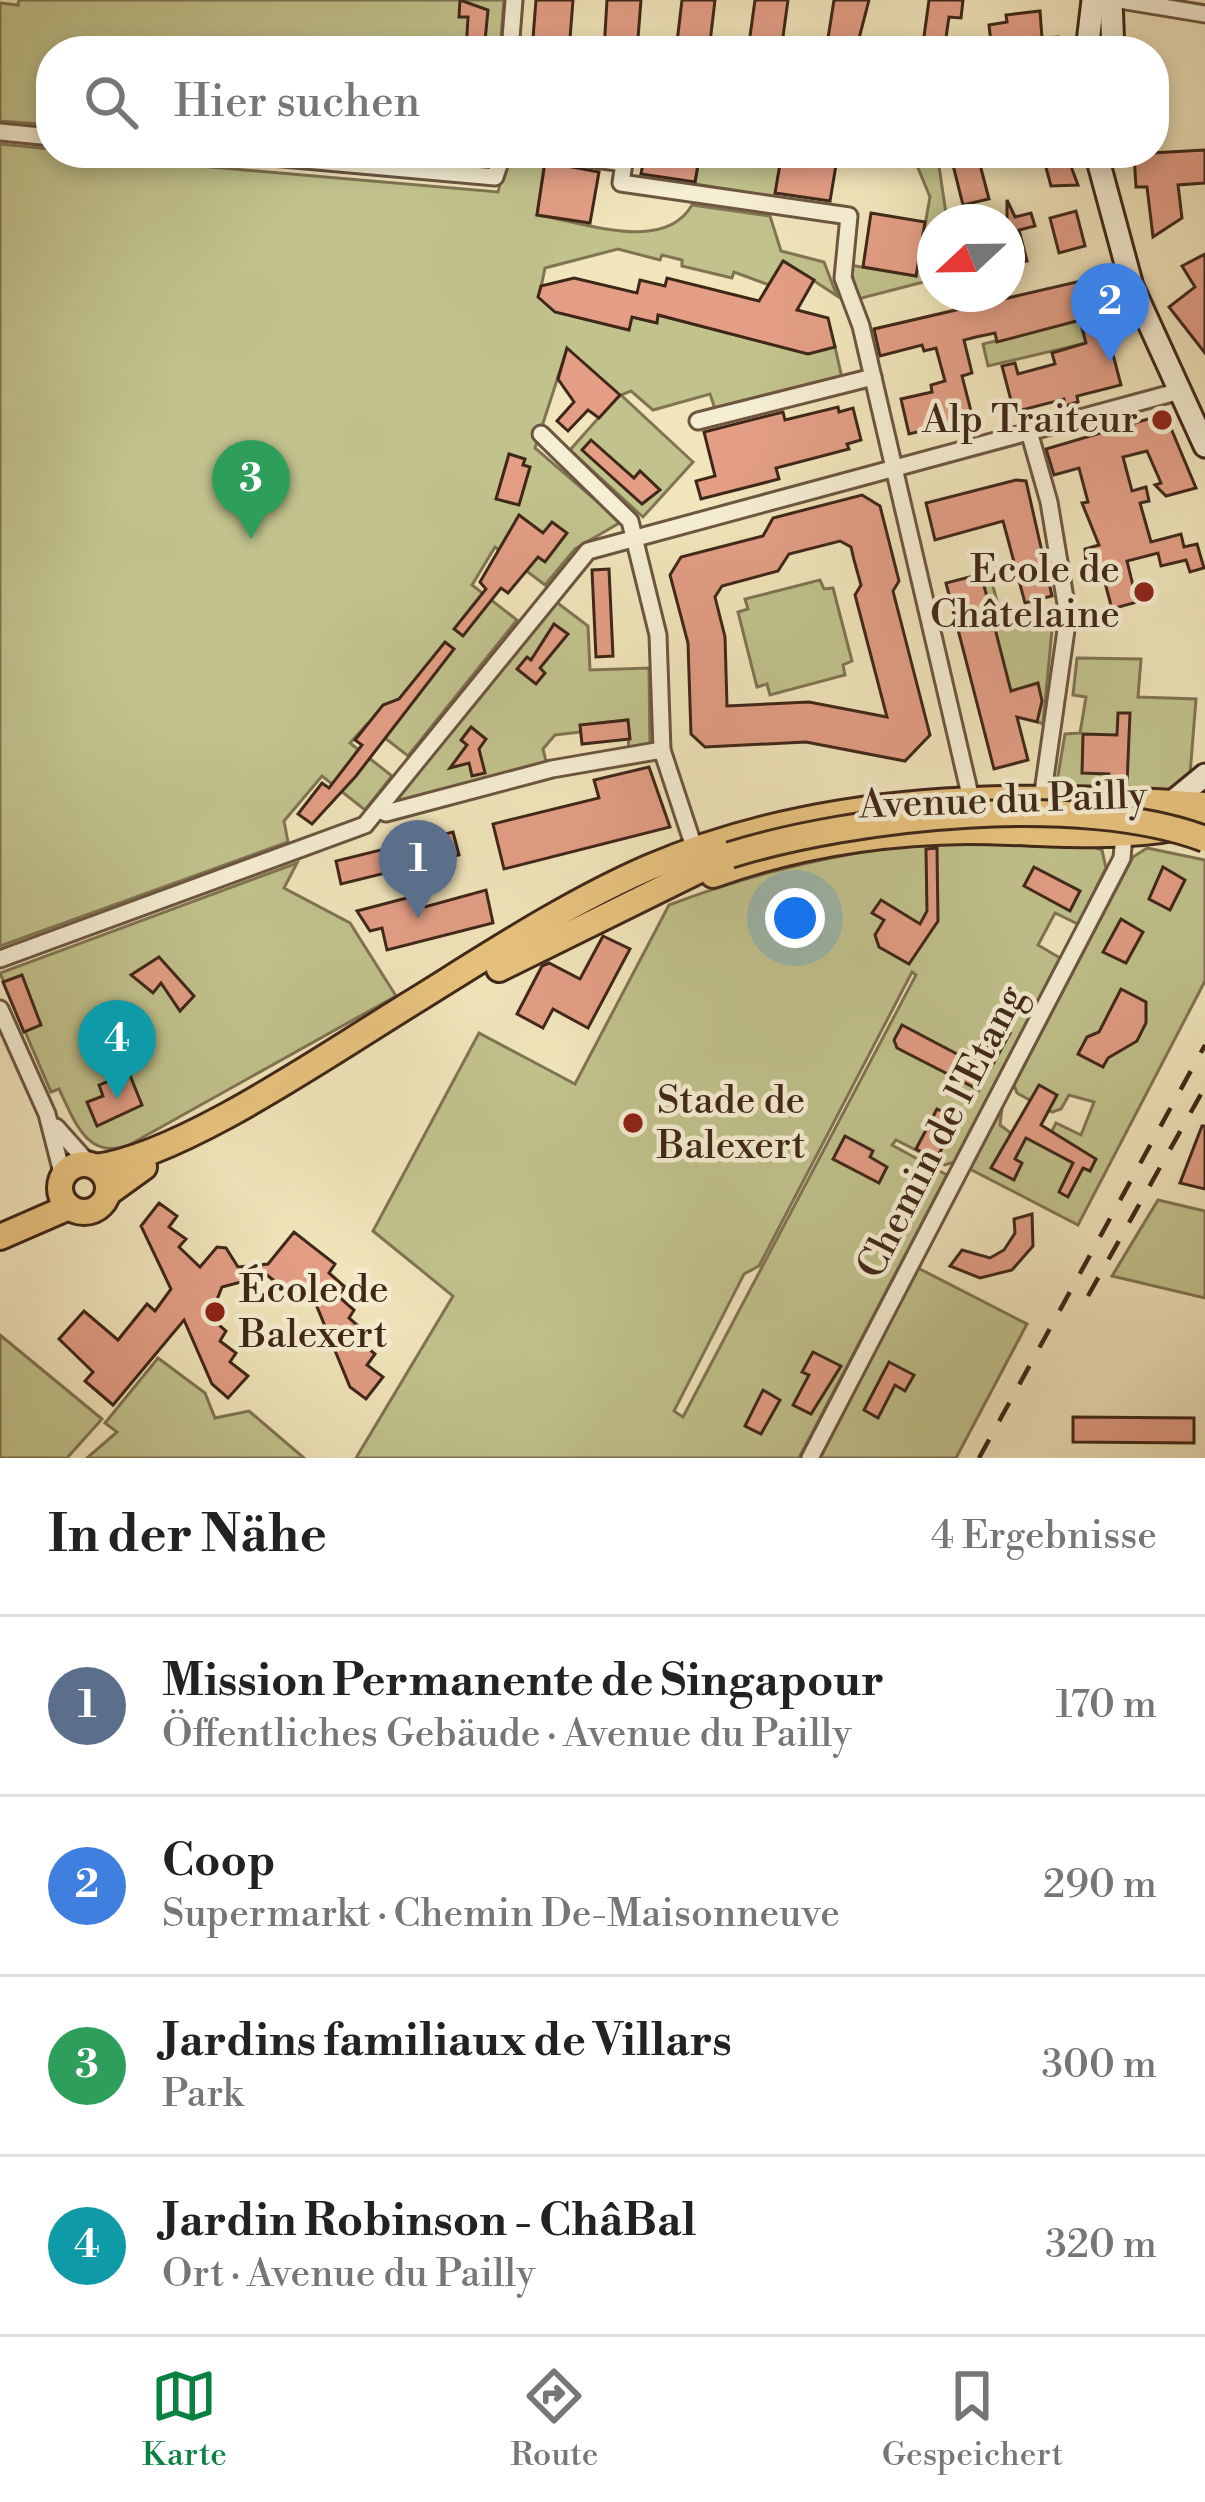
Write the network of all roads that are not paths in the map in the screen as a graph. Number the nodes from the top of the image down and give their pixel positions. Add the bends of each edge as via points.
1 (514, 0) edge
2 (1093, 0) edge
3 (1116, 0) edge
4 (1205, 14) edge
5 (510, 36) edge
6 (1089, 36) edge
7 (1114, 36) edge
8 (0, 132) edge
9 (36, 136) edge
10 (394, 168) edge
11 (498, 168) edge
12 (623, 168) edge
13 (1101, 168) edge
14 (1112, 168) edge
15 (1110, 194) junction
16 (873, 376) junction
17 (1180, 391) junction
18 (698, 421) dead end
19 (541, 434) dead end
20 (1030, 435) junction
21 (1205, 446) edge
22 (895, 470) junction
23 (634, 534) junction
24 (662, 750) junction
25 (1205, 776) edge
26 (971, 799) junction
27 (1042, 800) junction
28 (1171, 802) junction
29 (1205, 805) edge
30 (378, 809) junction
31 (1205, 821) edge
32 (1124, 835) junction
33 (1152, 835) junction
34 (1205, 844) edge
35 (695, 850) junction
36 (730, 855) junction
37 (571, 910) junction
38 (598, 917) junction
39 (0, 959) edge
40 (0, 1010) edge
41 (46, 1114) junction
42 (93, 1166) junction
43 (64, 1189) junction
44 (108, 1193) junction
45 (3, 1227) edge
46 (810, 1458) edge

1 - 5 street
2 - 6 main road
3 - 4 street
3 - 7 main road
8 - 9 street
10 - 11 street via 495,177
12 - 16 street via 621,183 849,217 843,278
13 - 15 main road
14 - 15 main road
15 - 17 main road via 1132,286
16 - 18 street
16 - 22 street
17 - 20 street
17 - 21 main road
19 - 23 street via 626,513
20 - 22 street
20 - 27 street via 1068,616
22 - 23 street
22 - 26 street
23 - 24 street via 658,635
23 - 30 street via 588,550 573,565
24 - 30 street
24 - 35 street
25 - 28 main road
26 - 27 main road, Avenue du Pailly
26 - 35 main road, Avenue du Pailly via 815,816
27 - 28 main road, Avenue du Pailly
28 - 29 main road, Avenue du Pailly
30 - 39 street via 350,832
31 - 33 main road, Avenue du Pailly
32 - 33 main road, Avenue du Pailly
32 - 38 main road, Avenue du Pailly via 962,831 830,844 730,869
32 - 46 street, Chemin de l'Etang via 1122,858
33 - 34 main road
34 - 36 main road, bridge via 1136,822 960,816 840,828
35 - 37 main road, Avenue du Pailly
36 - 37 main road, Avenue du Pailly
36 - 38 main road, Avenue du Pailly
37 - 42 main road, Avenue du Pailly via 202,1126 129,1161
38 - 44 main road, Avenue du Pailly via 233,1125 125,1176
40 - 41 street
41 - 42 street
41 - 43 street
42 - 43 main road via 74,1166
42 - 44 main road
43 - 44 main road via 93,1211
43 - 45 main road

